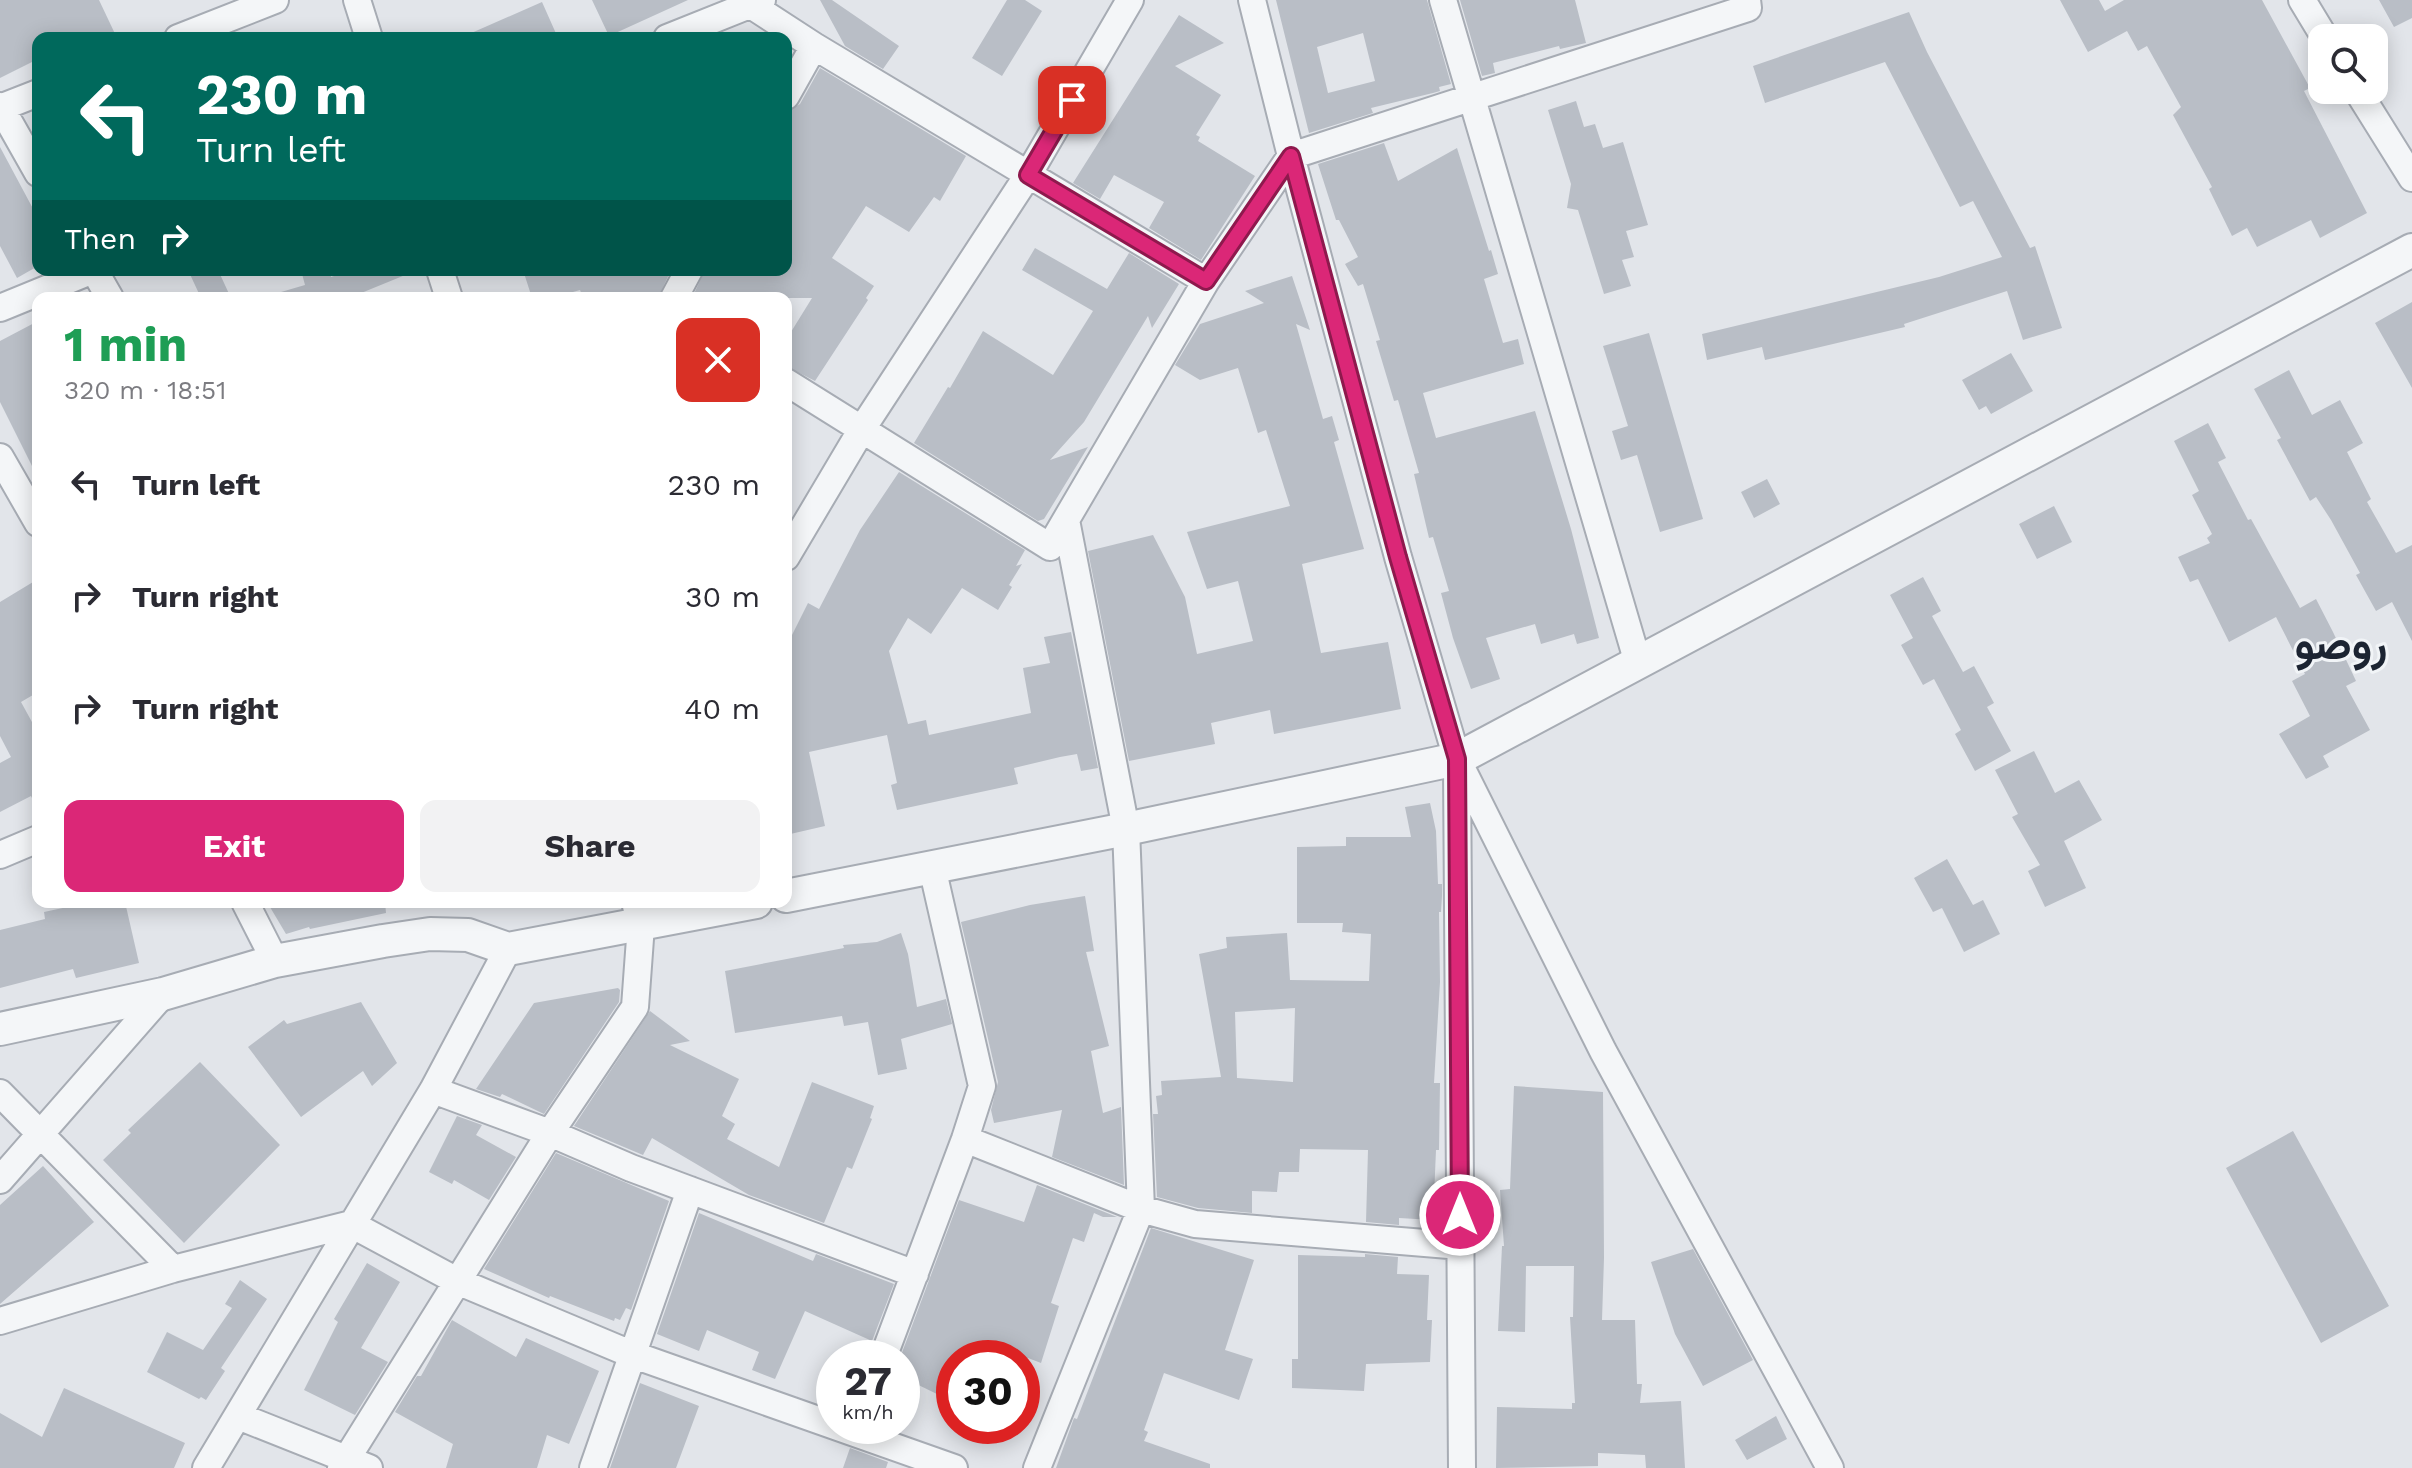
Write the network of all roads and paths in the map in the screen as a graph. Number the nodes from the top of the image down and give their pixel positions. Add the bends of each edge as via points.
1 (275, 0) edge
2 (357, 0) edge
3 (1130, 0) edge
4 (1252, 0) edge
5 (1443, 0) edge
6 (1747, 0) edge
7 (2302, 0) edge
8 (754, 2) edge
9 (2317, 24) edge
10 (193, 32) edge
11 (367, 32) edge
12 (682, 32) edge
13 (814, 46) junction
14 (792, 85) edge
15 (32, 95) edge
16 (1472, 99) junction
17 (2366, 104) edge
18 (0, 107) edge
19 (1291, 156) junction
20 (32, 163) edge
21 (1028, 175) junction
22 (2412, 178) edge
23 (2412, 250) edge
24 (79, 276) edge
25 (1206, 281) junction
26 (40, 292) edge
27 (32, 295) edge
28 (0, 308) edge
29 (792, 386) edge
30 (862, 429) junction
31 (0, 457) edge
32 (8, 489) edge
33 (32, 516) edge
34 (1066, 520) junction
35 (792, 547) edge
36 (1638, 663) junction
37 (1457, 759) junction
38 (1126, 829) junction
39 (32, 840) edge
40 (4, 845) edge
41 (932, 867) junction
42 (792, 895) edge
43 (248, 908) edge
44 (697, 908) edge
45 (638, 914) edge
46 (508, 949) junction
47 (275, 961) junction
48 (163, 994) junction
49 (0, 1029) edge
50 (433, 1090) junction
51 (0, 1093) edge
52 (40, 1132) junction
53 (550, 1133) junction
54 (965, 1139) junction
55 (0, 1180) edge
56 (690, 1190) junction
57 (1141, 1209) junction
58 (351, 1224) junction
59 (1461, 1246) junction
60 (173, 1269) junction
61 (915, 1274) junction
62 (457, 1281) junction
63 (0, 1321) edge
64 (890, 1340) edge
65 (631, 1354) junction
66 (238, 1416) junction
67 (816, 1416) edge
68 (892, 1444) edge
69 (352, 1465) edge
70 (206, 1468) edge
71 (593, 1468) edge
72 (954, 1468) edge
73 (1037, 1468) edge
74 (1462, 1468) edge
75 (1830, 1468) edge

1 - 10 street
2 - 11 street
3 - 21 street
4 - 19 street
5 - 16 street
6 - 16 street via 1748,8
7 - 9 street
8 - 12 street
8 - 13 street
13 - 14 street
13 - 21 street
15 - 18 street
16 - 19 street
16 - 36 street
17 - 22 street
18 - 20 street
19 - 25 street
19 - 37 street
21 - 25 street
21 - 30 street
23 - 36 street
24 - 26 street
25 - 34 street
27 - 28 street
29 - 30 street
30 - 34 street via 1050,547
30 - 35 street
31 - 32 street
32 - 33 street
34 - 38 street
36 - 37 street
37 - 38 street
37 - 59 street
37 - 75 street via 1603,1051
38 - 41 street
38 - 57 street
39 - 40 street
41 - 42 street
41 - 54 street via 982,1086
43 - 47 street
44 - 45 street
45 - 46 street
45 - 53 street via 635,1007
46 - 47 street via 468,935 430,934
46 - 50 street
47 - 48 street
48 - 49 street
48 - 52 street
50 - 53 street
50 - 58 street
51 - 52 street
52 - 55 street
52 - 60 street
53 - 56 street
53 - 62 street
54 - 57 street
54 - 61 street
56 - 61 street
56 - 65 street
57 - 59 street via 1195,1224
57 - 73 street
58 - 60 street
58 - 62 street
58 - 66 street
59 - 74 street
60 - 63 street
61 - 64 street
62 - 65 street
62 - 69 street
65 - 67 street
65 - 71 street
66 - 69 street
66 - 70 street
68 - 72 street

